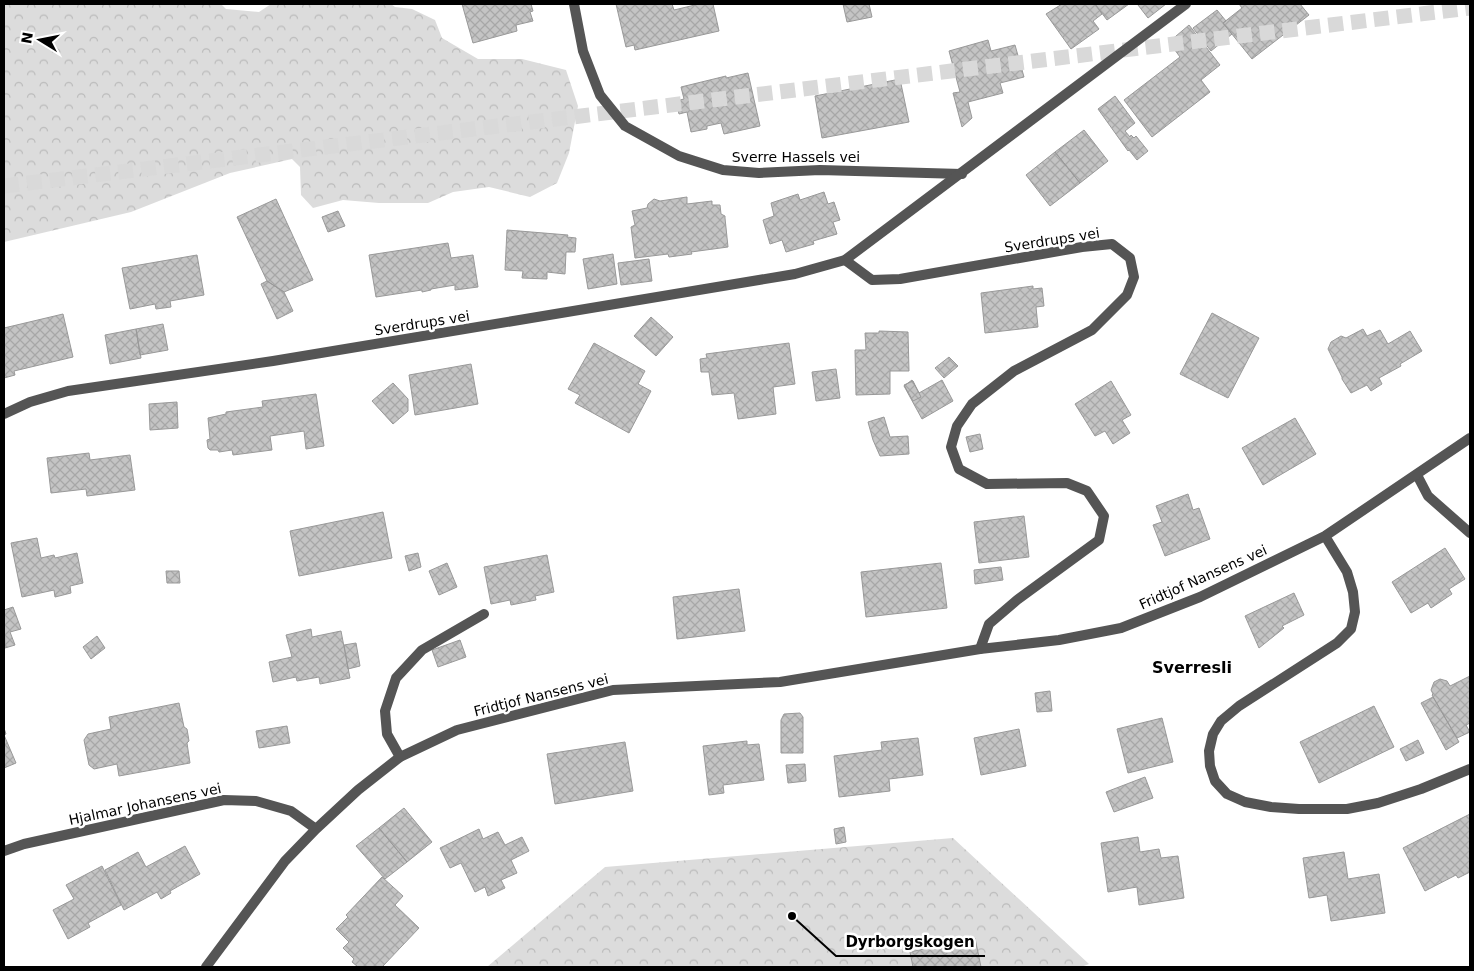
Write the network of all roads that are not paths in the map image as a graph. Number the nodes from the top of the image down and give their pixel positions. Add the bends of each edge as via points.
1 (574, 4) edge
2 (1186, 4) edge
3 (962, 174) junction
4 (846, 260) junction
5 (4, 414) edge
6 (1470, 438) edge
7 (1417, 475) junction
8 (1470, 534) edge
9 (1325, 536) junction
10 (484, 614) dead end
11 (980, 649) junction
12 (400, 757) junction
13 (1470, 769) edge
14 (316, 830) junction
15 (4, 851) edge
16 (206, 967) edge

1 - 3 street, Sverre Hassels vei via 583,51 600,95 625,126 679,156 723,170 759,174 820,170
2 - 3 street, Sverdrups vei
3 - 4 street, Sverdrups vei
4 - 5 street, Sverdrups vei via 766,279 68,392 30,402
4 - 11 street, Sverdrups vei via 872,280 900,280 1112,244 1130,258 1134,277 1127,295 1092,330 1014,371 972,404 957,426 951,448 959,469 987,484 1067,483 1087,491 1104,516 1099,540 988,624
6 - 7 street, Fridtjof Nansens vei
7 - 8 street via 1428,496
7 - 9 street, Fridtjof Nansens vei
9 - 11 street, Fridtjof Nansens vei via 1200,597 1121,628 1059,640
9 - 13 street via 1347,572 1353,592 1355,612 1351,629 1337,643 1239,706 1221,722 1213,734 1209,751 1215,781 1227,794 1245,802 1299,810 1347,809 1378,803
10 - 12 street via 422,650 396,678 385,711 387,734
11 - 12 street, Fridtjof Nansens vei via 780,682 613,690 457,730
12 - 14 street, Fridtjof Nansens vei via 358,790
14 - 15 street, Hjalmar Johansens vei via 291,811 256,801 224,800
14 - 16 street, Fridtjof Nansens vei via 285,861

